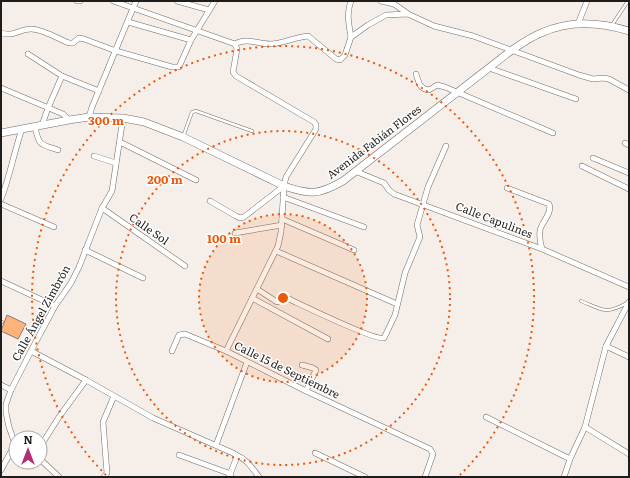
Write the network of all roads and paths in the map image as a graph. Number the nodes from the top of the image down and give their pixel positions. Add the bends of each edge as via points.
1 (113, 1) edge
2 (136, 1) edge
3 (177, 1) edge
4 (215, 1) edge
5 (351, 1) edge
6 (381, 1) edge
7 (587, 1) edge
8 (628, 1) edge
9 (133, 8) junction
10 (209, 10) junction
11 (408, 14) junction
12 (128, 22) junction
13 (578, 24) junction
14 (611, 25) junction
15 (197, 29) junction
16 (629, 31) edge
17 (1, 33) edge
18 (351, 37) junction
19 (191, 40) junction
20 (235, 44) junction
21 (512, 50) junction
22 (116, 51) junction
23 (28, 54) dead end
24 (489, 68) junction
25 (416, 74) dead end
26 (62, 76) junction
27 (1, 88) edge
28 (629, 90) edge
29 (99, 91) junction
30 (457, 92) junction
31 (576, 99) dead end
32 (48, 108) junction
33 (89, 117) junction
34 (123, 118) junction
35 (69, 120) junction
36 (38, 126) junction
37 (22, 129) junction
38 (252, 131) dead end
39 (553, 132) dead end
40 (1, 133) edge
41 (182, 137) junction
42 (120, 142) junction
43 (446, 146) dead end
44 (58, 150) dead end
45 (94, 156) dead end
46 (593, 158) dead end
47 (116, 163) junction
48 (582, 166) dead end
49 (355, 171) junction
50 (629, 173) edge
51 (196, 180) dead end
52 (284, 186) junction
53 (507, 188) dead end
54 (629, 189) edge
55 (283, 197) junction
56 (1, 199) edge
57 (210, 201) dead end
58 (1, 204) edge
59 (423, 204) junction
60 (102, 208) junction
61 (282, 222) junction
62 (54, 227) dead end
63 (364, 227) dead end
64 (235, 233) dead end
65 (542, 249) junction
66 (85, 250) junction
67 (354, 250) dead end
68 (276, 251) junction
69 (185, 266) dead end
70 (143, 278) dead end
71 (1, 281) edge
72 (629, 287) edge
73 (256, 289) junction
74 (252, 298) junction
75 (581, 301) dead end
76 (629, 302) edge
77 (398, 304) junction
78 (55, 306) junction
79 (328, 339) dead end
80 (606, 346) junction
81 (31, 351) junction
82 (172, 351) dead end
83 (226, 351) junction
84 (629, 357) edge
85 (247, 362) junction
86 (302, 365) dead end
87 (86, 380) junction
88 (1, 385) edge
89 (11, 390) junction
90 (306, 391) junction
91 (114, 396) junction
92 (486, 417) dead end
93 (585, 427) junction
94 (11, 430) edge
95 (48, 434) edge
96 (216, 445) junction
97 (315, 452) dead end
98 (629, 454) edge
99 (179, 455) dead end
100 (236, 455) junction
101 (8, 458) edge
102 (570, 459) junction
103 (48, 467) edge
104 (1, 470) edge
105 (230, 476) edge
106 (59, 477) edge
107 (104, 477) edge
108 (259, 477) edge
109 (366, 477) edge
110 (425, 477) edge
111 (564, 477) edge

1 - 9 street
2 - 9 street
3 - 10 street
4 - 10 street
5 - 18 street via 348,22
6 - 11 street via 394,4
7 - 13 street
8 - 14 lane
9 - 12 street
9 - 15 street
10 - 15 street
11 - 18 street via 386,15
11 - 21 street via 434,26
12 - 19 street
12 - 22 street
13 - 14 main road, Avenida Fabián Flores
13 - 21 main road, Avenida Fabián Flores via 544,32
14 - 16 main road, Avenida Fabián Flores
15 - 19 street
15 - 20 street
17 - 22 street via 14,34 31,29 39,30 69,44 79,38
18 - 20 street via 345,55 340,60 308,36 271,44 245,41
19 - 22 street via 179,67
20 - 52 street via 237,49 233,72 236,76 316,125 286,177
21 - 24 main road, Avenida Fabián Flores
21 - 28 street via 579,75 609,79
22 - 29 street
23 - 26 street
24 - 30 main road, Avenida Fabián Flores
24 - 31 street
25 - 30 street via 420,87 424,90 437,85
26 - 29 street
26 - 32 street
27 - 32 street
29 - 33 street
30 - 39 street
30 - 49 main road, Avenida Fabián Flores
32 - 35 street via 63,114
32 - 36 street
33 - 34 main road, Avenida Fabián Flores
33 - 35 main road, Avenida Fabián Flores
34 - 41 main road, Avenida Fabián Flores via 144,122
34 - 42 street, Calle Ángel Zimbrón
35 - 36 main road, Avenida Fabián Flores
36 - 37 main road, Avenida Fabián Flores
36 - 44 street via 38,140 41,145
37 - 40 main road, Avenida Fabián Flores
37 - 56 street
38 - 41 lane via 196,111 192,112
41 - 52 main road, Avenida Fabián Flores
42 - 47 street, Calle Ángel Zimbrón
42 - 51 street
43 - 59 street
45 - 47 street
46 - 50 street
47 - 60 street, Calle Ángel Zimbrón via 112,191
48 - 54 street
49 - 52 main road, Avenida Fabián Flores via 343,181 321,192 299,191
49 - 59 street, Calle Capulines via 384,183 394,194
52 - 55 street, Calle 15 de Septiembre
52 - 57 street via 240,218
53 - 65 street via 549,204 550,210 539,236
55 - 61 street, Calle 15 de Septiembre
55 - 63 street
58 - 62 street
59 - 65 street, Calle Capulines
59 - 77 street via 418,225 420,237 405,274
60 - 66 street, Calle Ángel Zimbrón
60 - 69 street, Calle Sol
61 - 64 street
61 - 67 street
61 - 68 street, Calle 15 de Septiembre
65 - 72 street, Calle Capulines
66 - 70 street
66 - 78 street, Calle Ángel Zimbrón via 71,283
68 - 73 street, Calle 15 de Septiembre
68 - 77 street
71 - 78 street
73 - 74 street, Calle 15 de Septiembre
73 - 77 street via 277,302 289,299 380,339 384,338
74 - 79 street
74 - 83 street, Calle 15 de Septiembre
75 - 76 lane via 606,311
76 - 80 street
78 - 81 street, Calle Ángel Zimbrón
80 - 84 street
80 - 93 street
81 - 87 street
81 - 89 street, Calle Ángel Zimbrón
82 - 83 street via 179,335 185,334
83 - 85 street, Calle 15 de Septiembre
85 - 90 street, Calle 15 de Septiembre
85 - 96 street
86 - 90 street via 316,370
87 - 91 street
87 - 95 street
88 - 89 street
89 - 94 street, Calle Ángel Zimbrón via 6,413
90 - 110 street, Calle 15 de Septiembre via 430,449 433,454
91 - 96 street via 153,418
91 - 107 street via 103,422 106,473
92 - 102 street
93 - 98 street
93 - 102 street
96 - 100 street
97 - 109 street
99 - 105 street
100 - 105 street
100 - 108 street via 246,461
101 - 104 street, Calle Ángel Zimbrón
102 - 111 street
103 - 106 street

